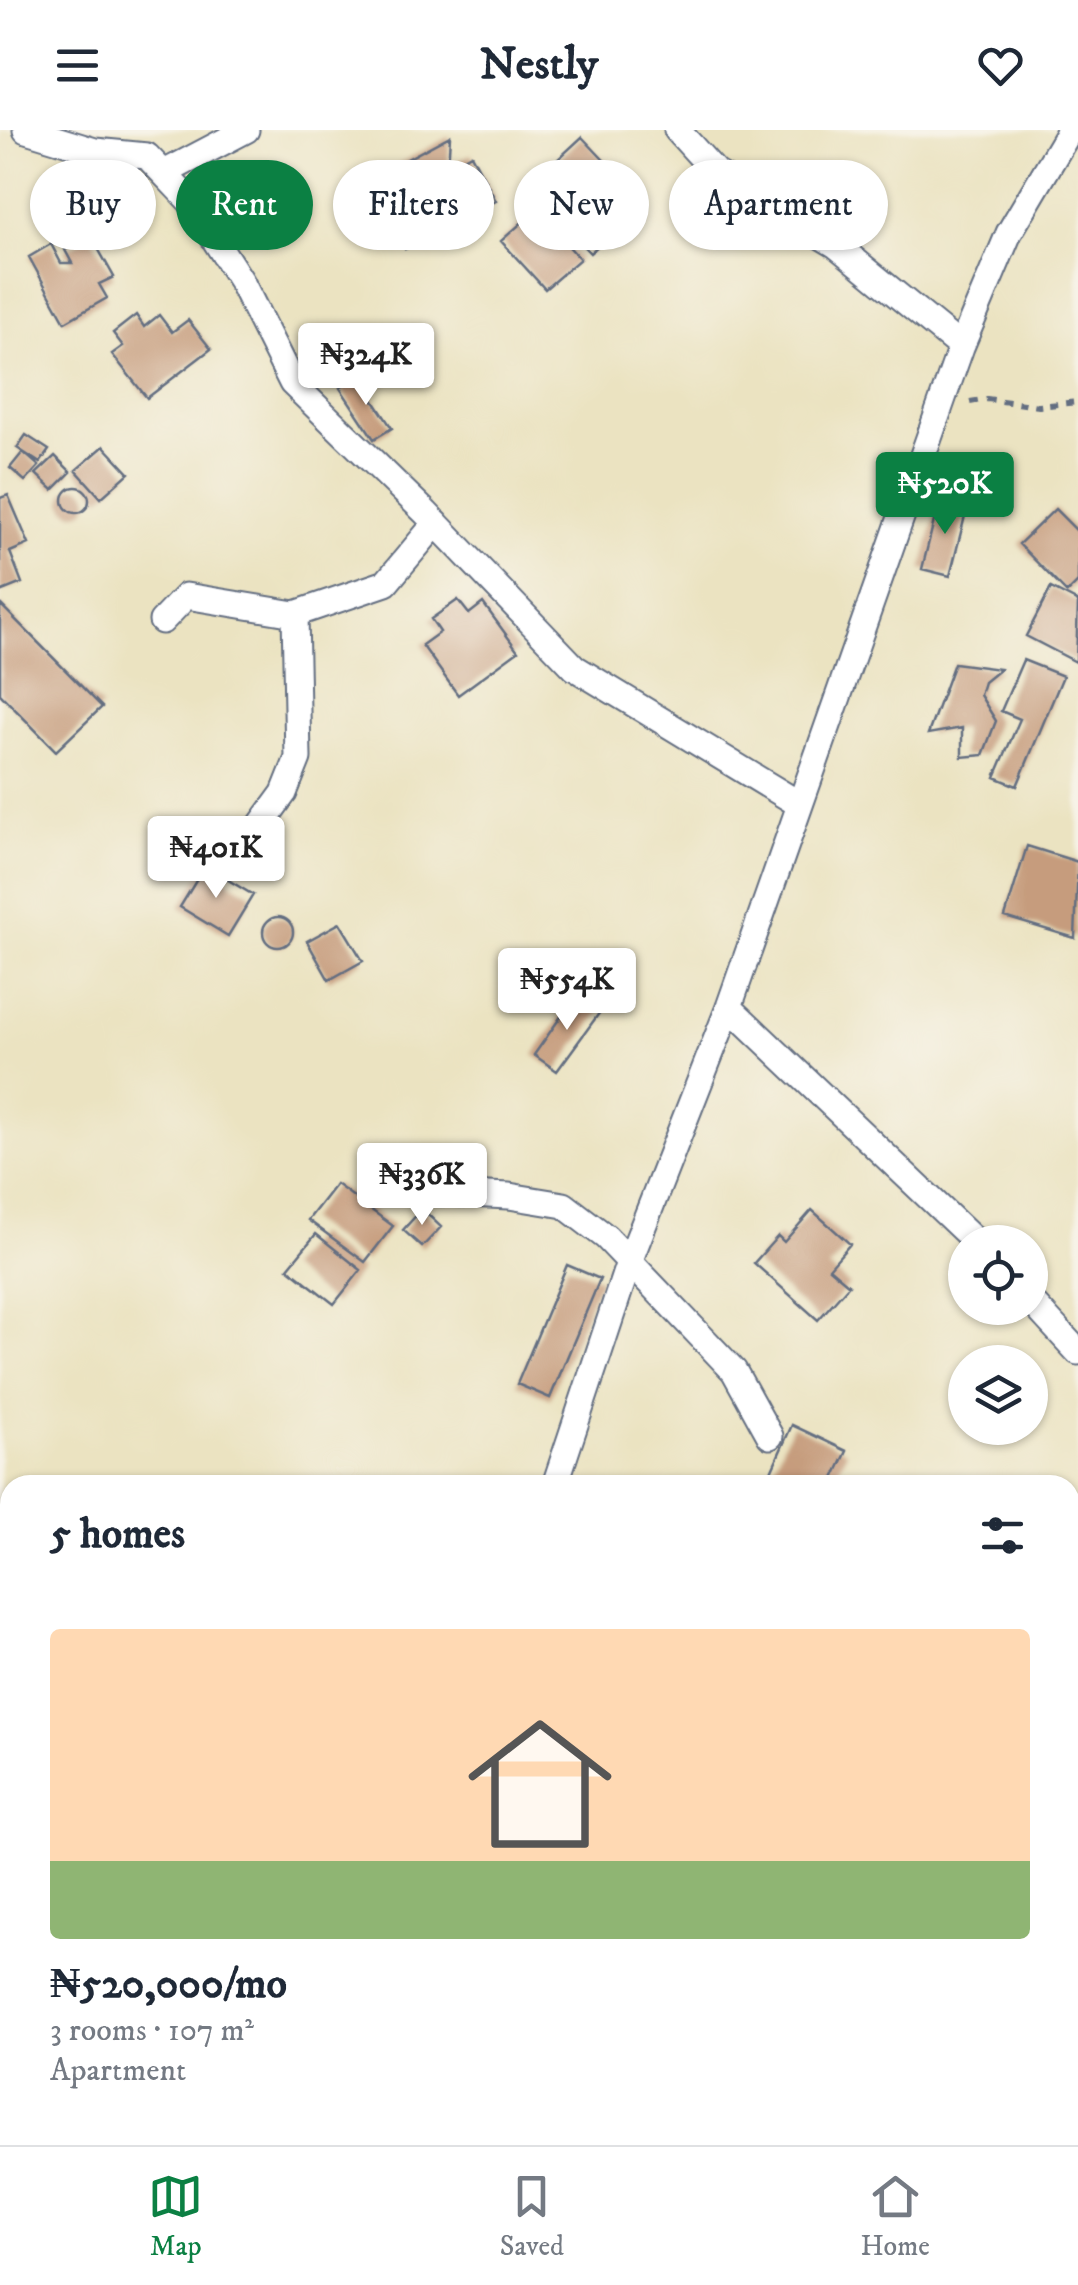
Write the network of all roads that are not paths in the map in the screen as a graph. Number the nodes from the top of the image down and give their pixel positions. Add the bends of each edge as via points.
1 (26, 130) edge
2 (246, 130) edge
3 (677, 130) edge
4 (1070, 130) edge
5 (164, 173) junction
6 (961, 346) junction
7 (436, 523) junction
8 (296, 614) junction
9 (162, 621) dead end
10 (799, 804) junction
11 (238, 856) dead end
12 (729, 1006) junction
13 (382, 1190) dead end
14 (958, 1225) edge
15 (630, 1262) junction
16 (1048, 1320) edge
17 (1078, 1352) edge
18 (770, 1436) dead end
19 (558, 1475) edge

1 - 5 street via 94,151 147,156
2 - 5 street
3 - 6 street via 716,173 836,245
4 - 6 street via 1010,232
5 - 7 street via 241,281 292,383
6 - 10 street
7 - 8 street via 386,583
7 - 10 street via 575,668
8 - 9 street via 186,596
8 - 11 street via 298,758 284,793
10 - 12 street
12 - 14 street
12 - 15 street
13 - 15 street via 564,1205
15 - 18 street via 734,1371
15 - 19 street
16 - 17 street

